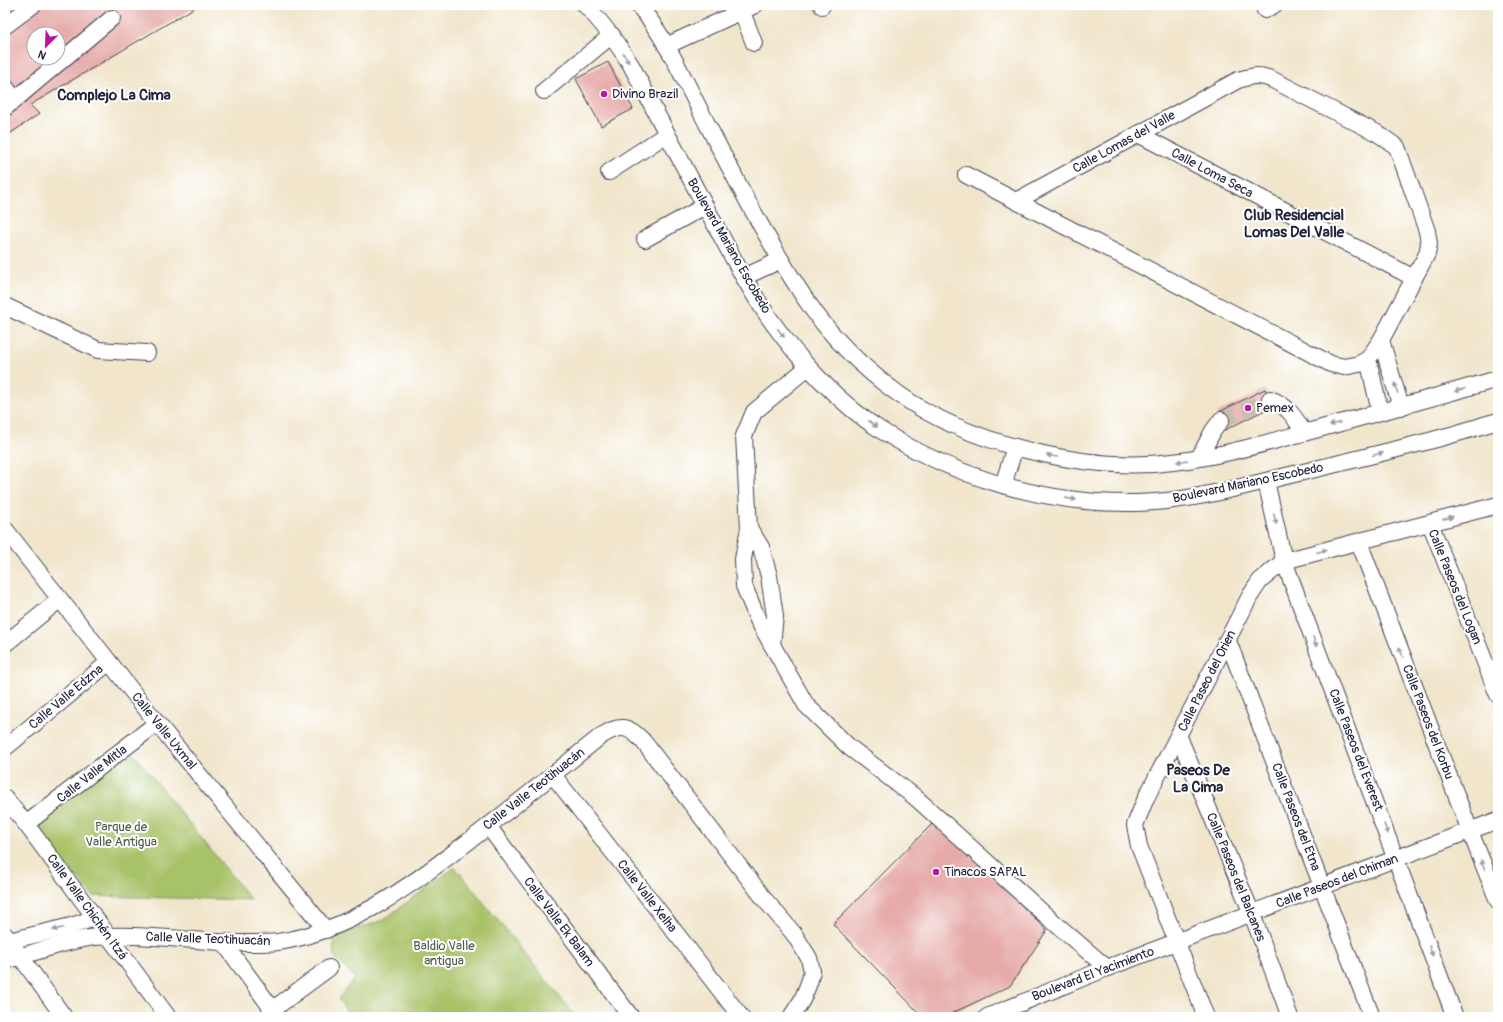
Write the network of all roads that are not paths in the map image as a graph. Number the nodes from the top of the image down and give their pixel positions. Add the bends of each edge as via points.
1 (33, 5) edge
2 (585, 5) edge
3 (638, 5) edge
4 (749, 8) edge
5 (112, 18) dead end
6 (5, 26) edge
7 (612, 35) junction
8 (754, 43) dead end
9 (666, 46) junction
10 (544, 91) dead end
11 (8, 98) edge
12 (667, 134) junction
13 (1138, 134) junction
14 (609, 172) dead end
15 (966, 175) dead end
16 (1016, 201) junction
17 (705, 206) junction
18 (645, 239) dead end
19 (781, 260) junction
20 (744, 277) junction
21 (1414, 278) junction
22 (5, 306) edge
23 (1381, 340) junction
24 (147, 352) dead end
25 (1368, 359) junction
26 (808, 367) junction
27 (1498, 379) edge
28 (1270, 399) dead end
29 (1401, 407) junction
30 (1380, 412) junction
31 (1220, 420) tunnel mouth
32 (1498, 421) edge
33 (1304, 433) junction
34 (1015, 446) junction
35 (1199, 458) junction
36 (1266, 481) junction
37 (1003, 485) junction
38 (1498, 505) edge
39 (1430, 523) junction
40 (749, 528) junction
41 (8, 539) edge
42 (1359, 542) junction
43 (1284, 561) junction
44 (59, 600) junction
45 (1228, 641) junction
46 (5, 644) edge
47 (772, 645) junction
48 (109, 662) junction
49 (1498, 695) edge
50 (157, 724) junction
51 (1178, 737) junction
52 (5, 748) edge
53 (553, 774) junction
54 (5, 798) edge
55 (1498, 820) edge
56 (26, 824) junction
57 (488, 826) junction
58 (1470, 831) junction
59 (1396, 858) junction
60 (1323, 886) junction
61 (1498, 901) edge
62 (1252, 914) junction
63 (95, 918) junction
64 (326, 930) junction
65 (108, 936) junction
66 (6, 939) edge
67 (1176, 942) junction
68 (224, 943) junction
69 (21, 957) junction
70 (5, 961) edge
71 (329, 968) dead end
72 (1107, 968) junction
73 (275, 1013) edge
74 (64, 1017) edge
75 (168, 1017) edge
76 (631, 1017) edge
77 (741, 1017) edge
78 (792, 1017) edge
79 (987, 1017) edge
80 (1206, 1017) edge
81 (1290, 1017) edge
82 (1372, 1017) edge
83 (1455, 1017) edge

1 - 6 street
2 - 7 street, Boulevard Mariano Escobedo
3 - 9 street via 649,17
4 - 8 street
4 - 9 street
5 - 11 street via 75,50
7 - 10 street
7 -> 12 street, Boulevard Mariano Escobedo
9 - 19 street via 738,185
12 - 14 street
12 - 17 street, Boulevard Mariano Escobedo
13 - 16 street, Calle Lomas del Valle
13 - 21 street, Calle Loma Seca
13 - 21 street, Calle Lomas del Valle via 1238,80 1261,75 1364,126 1397,147 1428,231 1427,254
15 - 16 street
16 - 25 street via 1331,364 1344,367
17 - 18 street
17 - 20 street, Boulevard Mariano Escobedo
19 - 20 street
19 - 34 street via 805,299 836,339 868,370 901,396 939,418
20 -> 26 street, Boulevard Mariano Escobedo via 770,319
21 - 23 street, Calle Lomas del Valle
22 - 24 street via 98,350
23 - 25 street, Calle Lomas del Valle
29 -> 23 street
25 - 30 street
26 -> 37 street, Boulevard Mariano Escobedo via 842,400 880,430 921,453
26 - 40 street via 754,412 744,436
27 -> 29 street
28 - 33 street via 1279,402 1290,411
29 - 30 street
30 -> 33 street
31 - 35 street
36 -> 32 street, Boulevard Mariano Escobedo via 1426,442
33 - 35 street via 1242,450
35 -> 34 street via 1144,464 1090,462 1052,456
34 - 37 street
37 -> 36 street, Boulevard Mariano Escobedo via 1088,501 1136,503 1176,500
36 -> 43 street, Calle Paseos del Everest
39 -> 38 street, Calle Paseo del Orien
39 - 42 street, Calle Paseo del Orien
39 - 49 street, Calle Paseos del Logan
40 - 47 street via 761,547 769,576 775,616
40 - 47 street via 743,559 744,586
41 - 44 street, Calle Valle Uxmal
43 -> 42 street, Calle Paseo del Orien
58 -> 42 street, Calle Paseos del Korbu
43 - 45 street, Calle Paseo del Orien via 1260,581
43 -> 59 street, Calle Paseos del Everest
44 - 46 street
44 - 48 street, Calle Valle Uxmal
45 - 51 street, Calle Paseo del Orien
45 - 60 street, Calle Paseos del Etna
47 - 72 street via 806,705 849,747 915,797
48 - 50 street, Calle Valle Uxmal
48 - 52 street, Calle Valle Edzna
50 - 56 street, Calle Valle Mitla
50 - 64 street, Calle Valle Uxmal
51 - 62 street, Calle Paseos del Balcanes
51 - 67 street, Calle Paseo del Orien via 1146,798 1136,825 1139,846
53 - 57 street, Calle Valle Teotihuacán
53 - 77 street, Calle Valle Xelha
53 - 78 street, Calle Valle Teotihuacán via 610,730 624,727 635,733 794,934 809,958 812,971 809,983
54 - 56 street, Calle Valle Chichén Itzá
55 - 58 street, Calle Paseos del Chiman
56 - 63 street, Calle Valle Chichén Itzá
57 - 64 street, Calle Valle Teotihuacán via 396,895
57 - 76 street, Calle Valle Ek Balam
58 - 59 street, Calle Paseos del Chiman
61 -> 58 street, Calle Paseos del Korbu
59 - 60 street, Calle Paseos del Chiman
59 -> 83 street, Calle Paseos del Everest
60 - 62 street, Calle Paseos del Chiman
60 - 82 street, Calle Paseos del Etna
62 - 67 street, Calle Paseos del Chiman
62 - 81 street, Calle Paseos del Balcanes
63 - 65 street, Calle Valle Chichén Itzá
63 -> 66 street via 71,926
64 - 68 street, Calle Valle Teotihuacán via 277,942
65 - 68 street, Calle Valle Teotihuacán via 159,937
65 - 69 street, Calle Valle Teotihuacán via 81,940
65 - 75 street, Calle Valle Chichén Itzá
66 - 69 street
67 - 72 street, Boulevard El Yacimiento
67 - 80 street, Calle Paseo del Orien
68 - 73 street
69 - 70 street, Calle Valle Teotihuacán
69 - 74 street
71 - 73 street
72 - 79 street, Boulevard El Yacimiento

